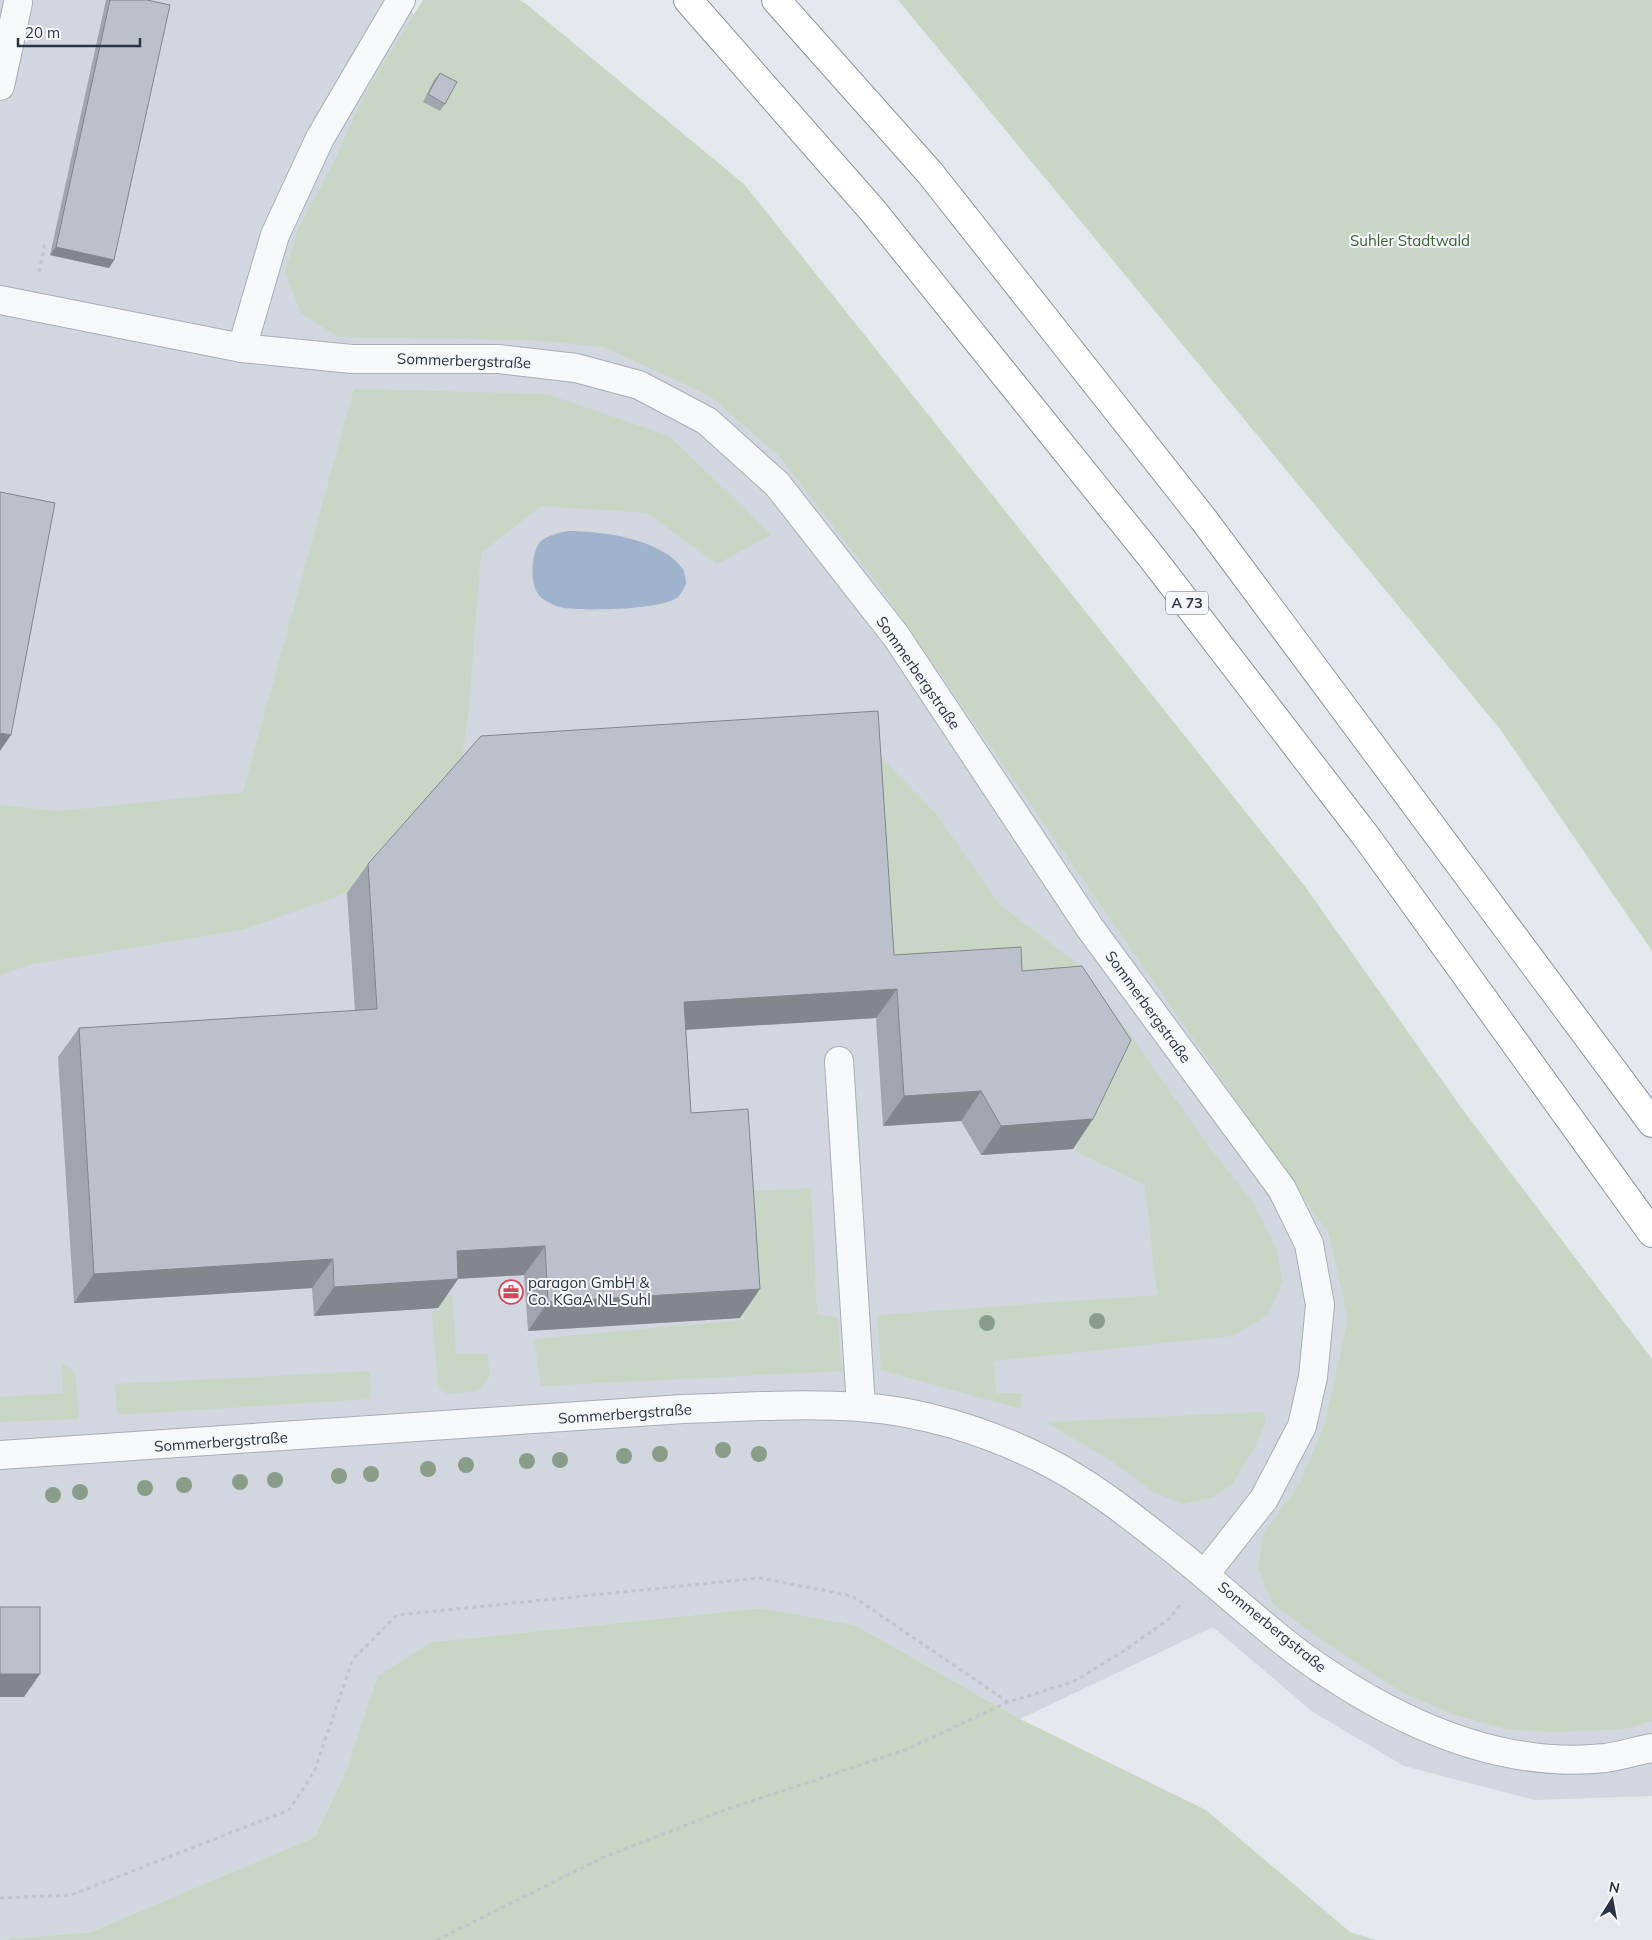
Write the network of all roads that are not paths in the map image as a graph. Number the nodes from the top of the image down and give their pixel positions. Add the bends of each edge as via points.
1 (401, 0) edge
2 (688, 0) edge
3 (776, 0) edge
4 (18, 3) dead end
5 (0, 86) edge
6 (0, 300) edge
7 (242, 348) junction
8 (839, 1062) dead end
9 (1652, 1123) edge
10 (1652, 1233) edge
11 (861, 1406) junction
12 (0, 1456) edge
13 (1205, 1574) junction
14 (1652, 1748) edge

1 - 7 street via 320,138 275,235
2 - 10 highway, A 73 via 873,211 1153,559 1368,839
3 - 9 highway via 930,173 1204,520
4 - 5 street
6 - 7 street, Sommerbergstraße
7 - 13 street, Sommerbergstraße via 352,359 499,359 576,368 639,385 707,421 783,492 896,636 1090,928 1282,1189 1308,1244 1320,1305 1313,1377 1302,1426 1264,1499
8 - 11 street
11 - 12 street, Sommerbergstraße via 671,1410
11 - 13 street, Sommerbergstraße via 924,1417 985,1435 1041,1458 1108,1497
13 - 14 street, Sommerbergstraße via 1300,1654 1354,1689 1424,1727 1480,1747 1544,1758 1604,1758

